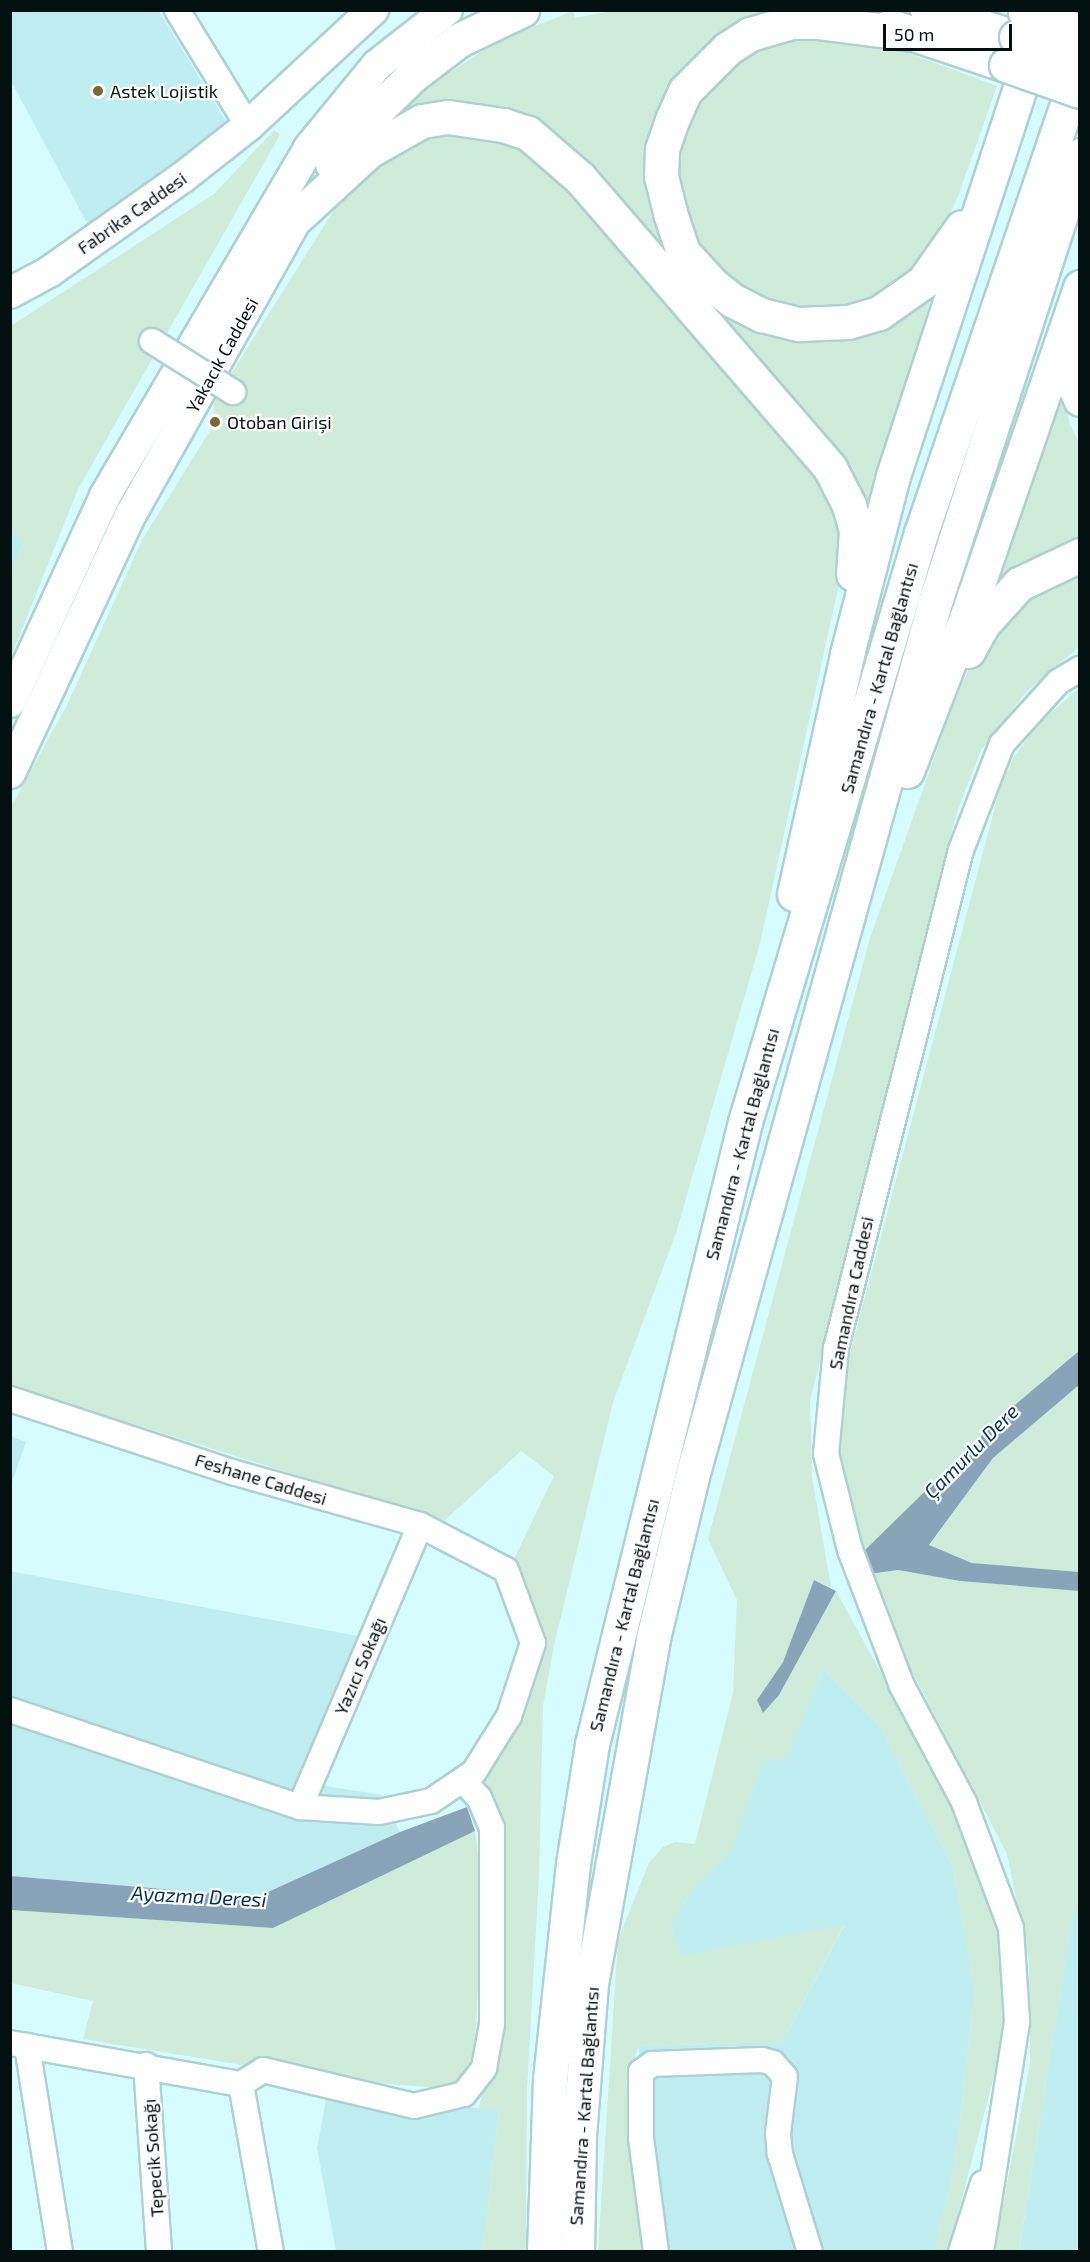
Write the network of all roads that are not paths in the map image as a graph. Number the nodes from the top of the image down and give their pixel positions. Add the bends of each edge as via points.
1 (177, 10) edge
2 (382, 10) edge
3 (447, 10) edge
4 (522, 10) edge
5 (849, 10) edge
6 (364, 18) edge
7 (919, 22) edge
8 (1022, 24) edge
9 (1080, 31) edge
10 (1080, 60) edge
11 (1080, 67) edge
12 (1080, 91) edge
13 (248, 126) junction
14 (1080, 155) edge
15 (995, 164) junction
16 (298, 216) junction
17 (1080, 287) edge
18 (10, 293) edge
19 (1080, 325) edge
20 (152, 341) dead end
21 (233, 392) dead end
22 (1080, 399) edge
23 (1080, 555) edge
24 (847, 654) junction
25 (1080, 669) edge
26 (10, 702) edge
27 (912, 758) junction
28 (10, 773) edge
29 (799, 1083) junction
30 (745, 1122) junction
31 (10, 1399) edge
32 (420, 1525) junction
33 (10, 1710) edge
34 (463, 1780) junction
35 (300, 1807) junction
36 (19, 2045) edge
37 (146, 2065) junction
38 (241, 2084) junction
39 (996, 2147) junction
40 (60, 2252) edge
41 (159, 2252) edge
42 (271, 2252) edge
43 (544, 2252) edge
44 (576, 2252) edge
45 (656, 2252) edge
46 (810, 2252) edge
47 (961, 2252) edge
48 (981, 2252) edge

1 - 13 street
2 - 6 main road, Fabrika Caddesi
3 - 26 main road, Yakacık Caddesi via 377,64 309,148 105,495
4 - 16 highway, Yakacık Caddesi via 459,40 413,75 356,133
5 - 7 highway
6 - 13 main road, Fabrika Caddesi
7 - 8 highway
7 - 15 highway via 792,22 750,34 705,69 685,91 662,149 661,176 683,252 732,300 762,315 799,324 826,325 879,313 923,282 945,255
8 - 9 highway, bridge
8 - 10 highway, bridge
8 - 12 highway, bridge
8 - 15 highway
11 - 30 highway, Samandıra - Kartal Bağlantısı via 921,533
13 - 18 main road, Fabrika Caddesi via 49,272
14 - 29 highway, Samandıra - Kartal Bağlantısı via 935,602
15 - 24 highway via 893,476
16 - 24 highway via 369,151 422,122 448,117 503,125 528,133 555,153 831,468 849,505 856,531
16 - 28 main road, Yakacık Caddesi via 131,514
17 - 27 highway via 968,613
19 - 22 highway via 1075,387
20 - 21 street, bridge
23 - 27 highway via 1019,584 983,624
24 - 30 highway
25 - 39 street, Samandıra Caddesi via 1058,682 1002,744 961,850 839,1336 825,1454 850,1550 902,1686 964,1802 1011,1928 1017,2021
27 - 29 highway
29 - 44 highway, Samandıra - Kartal Bağlantısı via 694,1469 653,1638 591,1984 579,2136
30 - 43 highway, Samandıra - Kartal Bağlantısı via 592,1744 573,1864 550,2079
31 - 32 street, Feshane Caddesi via 232,1472
32 - 34 street, Feshane Caddesi via 506,1570 533,1643 509,1716 474,1773
32 - 35 street, Yazıcı Sokağı
33 - 35 street
34 - 35 street via 431,1801 378,1812
34 - 38 street via 479,1798 492,1828 492,2024 484,2068 474,2085 464,2094 414,2106 263,2070
36 - 37 street
36 - 40 street
37 - 38 street
37 - 41 street, Tepecik Sokağı
38 - 42 street
39 - 47 street
39 - 48 street
45 - 46 street via 642,2138 641,2072 652,2064 762,2060 773,2063 785,2078 778,2133 780,2154

